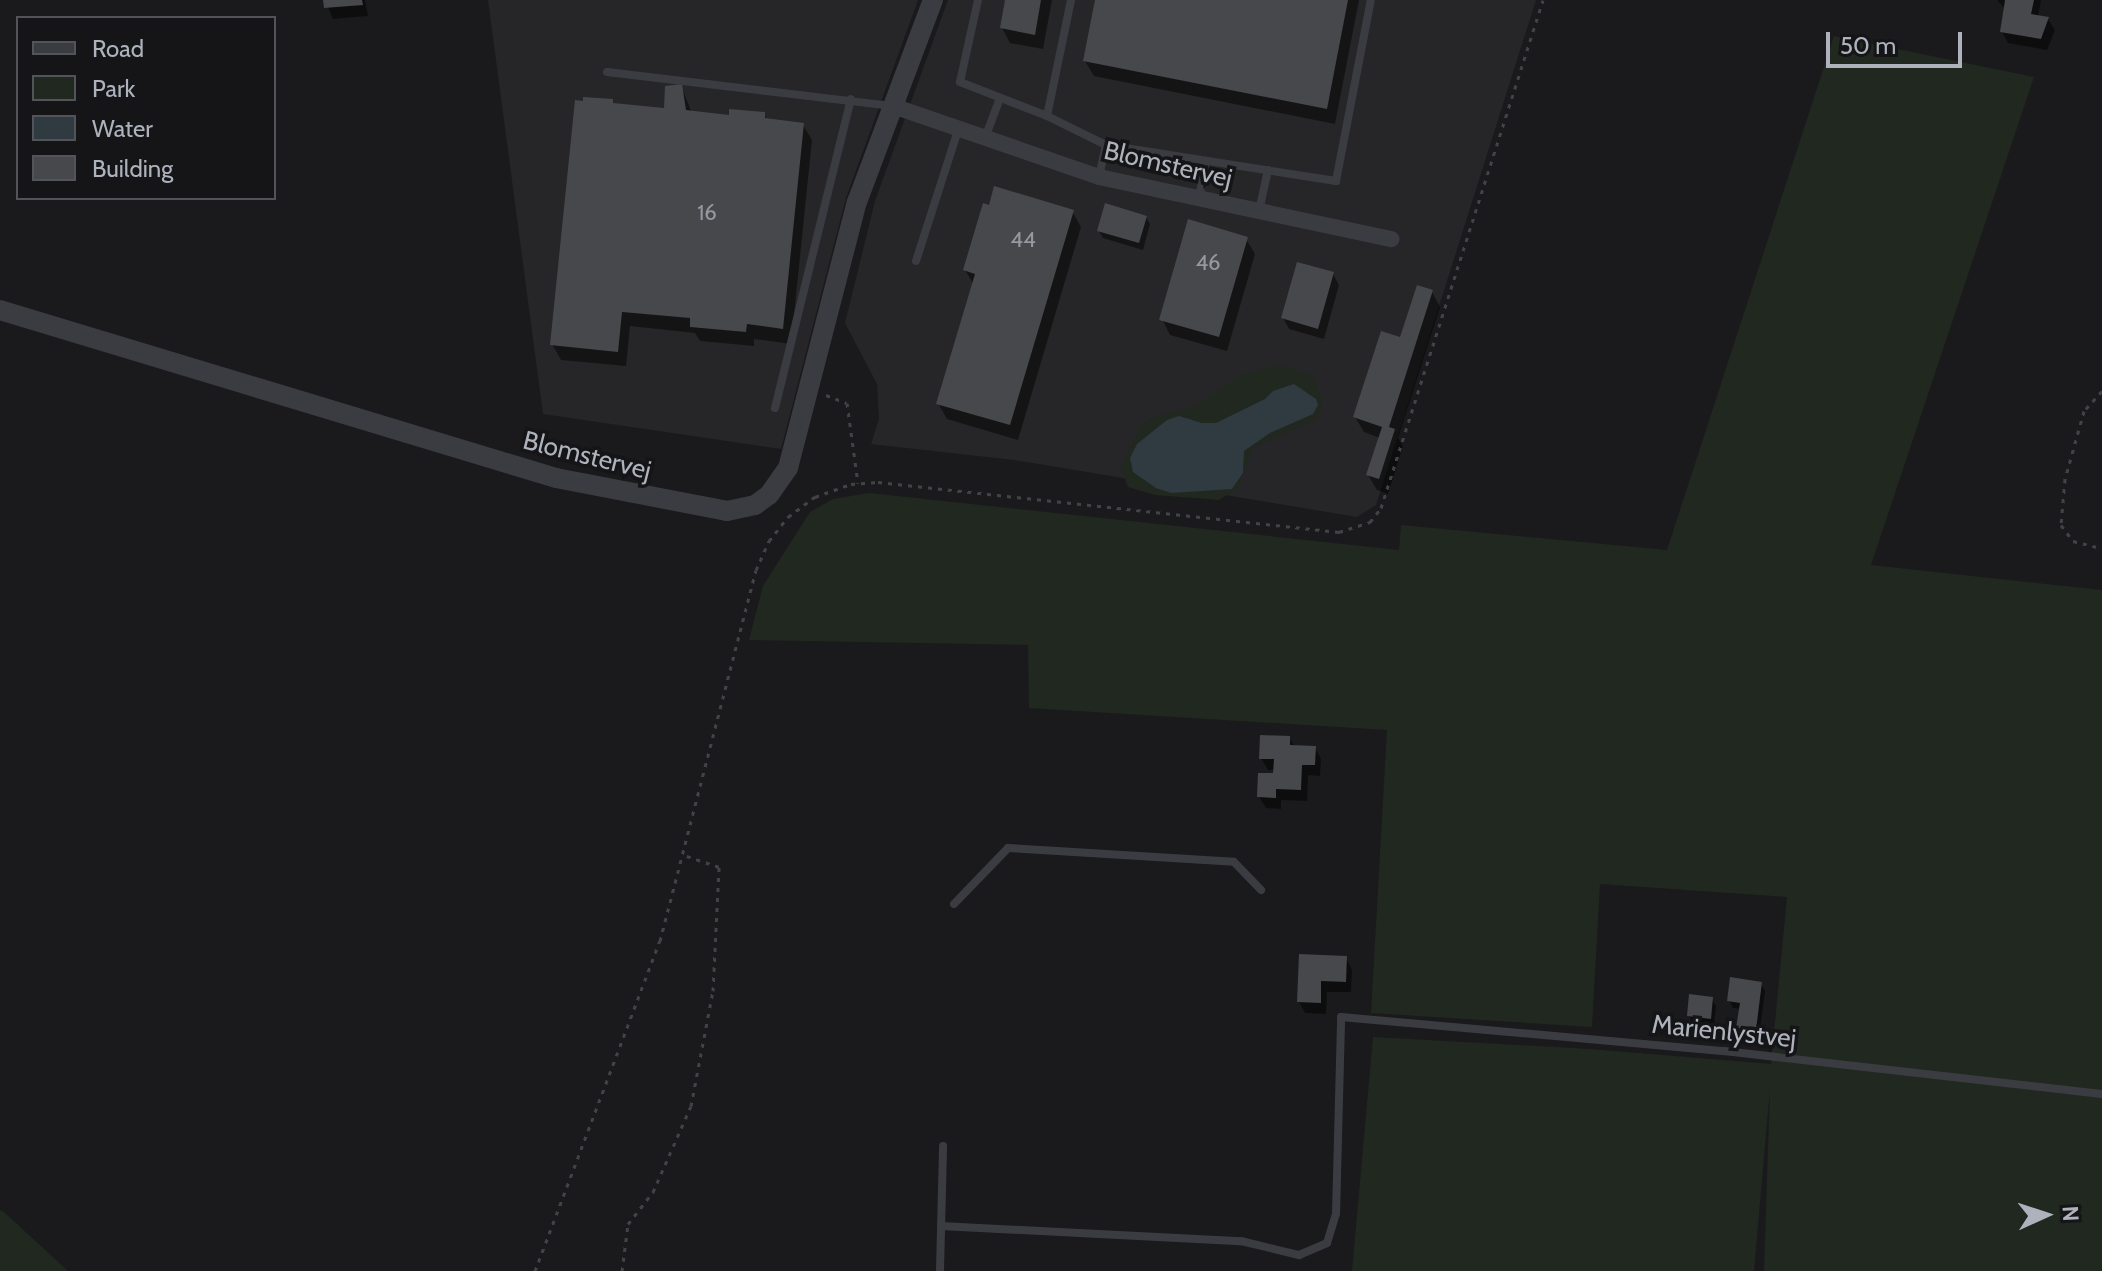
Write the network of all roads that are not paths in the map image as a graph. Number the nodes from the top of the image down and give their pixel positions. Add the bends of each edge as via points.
1 (933, 0) edge
2 (978, 0) edge
3 (1071, 0) edge
4 (1371, 0) edge
5 (607, 72) dead end
6 (1000, 98) junction
7 (851, 99) junction
8 (893, 106) junction
9 (1047, 116) junction
10 (958, 130) junction
11 (985, 139) junction
12 (1106, 145) junction
13 (1206, 161) junction
14 (1268, 170) junction
15 (1099, 177) junction
16 (1198, 200) junction
17 (1259, 211) junction
18 (1391, 239) dead end
19 (916, 261) dead end
20 (0, 310) edge
21 (775, 408) dead end
22 (1261, 890) dead end
23 (954, 904) dead end
24 (2102, 1094) edge
25 (943, 1146) dead end
26 (941, 1226) junction
27 (940, 1271) edge

1 - 8 street, Blomstervej
2 - 6 lane via 960,82
3 - 9 lane
4 - 14 lane via 1336,181
5 - 7 lane
6 - 9 lane
6 - 11 lane
7 - 8 lane
7 - 21 lane
8 - 10 street, Blomstervej
8 - 20 street, Blomstervej via 857,202 788,468 755,505 727,511 556,478
9 - 12 lane
10 - 11 street, Blomstervej
10 - 19 lane
11 - 15 street, Blomstervej
12 - 13 lane
12 - 15 lane
13 - 14 lane
13 - 16 lane
14 - 17 lane
15 - 16 street, Blomstervej
16 - 17 street, Blomstervej
17 - 18 street, Blomstervej
22 - 23 lane via 1234,862 1008,848
24 - 26 lane, Marienlystvej via 1724,1051 1341,1017 1336,1214 1327,1243 1299,1255 1241,1241
25 - 26 lane
26 - 27 lane

